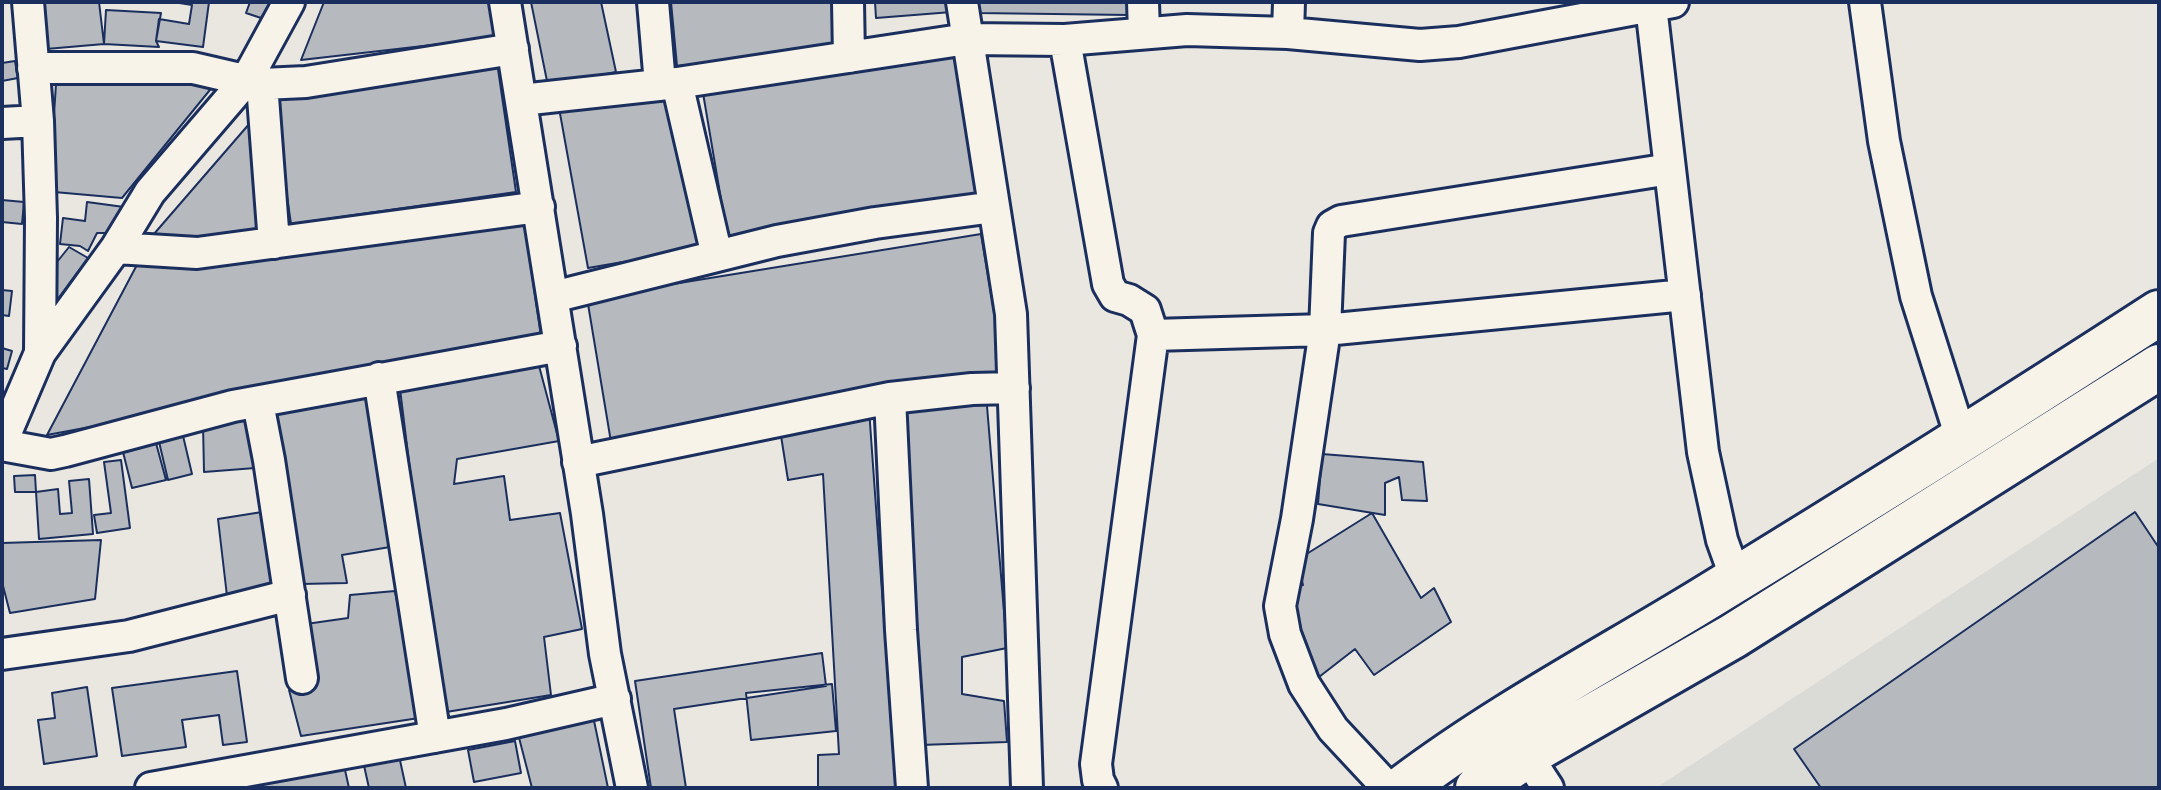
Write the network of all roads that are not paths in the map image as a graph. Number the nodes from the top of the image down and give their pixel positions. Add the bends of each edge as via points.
1 (28, 2) edge
2 (289, 2) edge
3 (505, 2) edge
4 (653, 2) edge
5 (848, 2) edge
6 (962, 2) edge
7 (1143, 2) edge
8 (1289, 2) edge
9 (1865, 2) edge
10 (1662, 4) edge
11 (1144, 33) junction
12 (1288, 33) junction
13 (967, 39) junction
14 (1065, 40) junction
15 (513, 49) junction
16 (849, 57) junction
17 (33, 68) junction
18 (254, 82) junction
19 (669, 84) junction
20 (521, 100) junction
21 (38, 121) junction
22 (2, 123) edge
23 (1670, 169) junction
24 (539, 207) junction
25 (994, 207) junction
26 (274, 243) junction
27 (116, 248) junction
28 (717, 256) junction
29 (1685, 295) junction
30 (553, 297) junction
31 (2159, 313) edge
32 (1325, 330) junction
33 (1153, 335) junction
34 (561, 346) junction
35 (40, 353) junction
36 (2159, 367) edge
37 (379, 378) junction
38 (1014, 388) junction
39 (890, 398) junction
40 (258, 403) junction
41 (1962, 441) junction
42 (2, 444) edge
43 (578, 462) junction
44 (1736, 579) junction
45 (290, 595) junction
46 (2, 654) edge
47 (302, 678) dead end
48 (615, 699) junction
49 (435, 737) junction
50 (1458, 772) edge
51 (1538, 772) edge
52 (151, 788) edge
53 (632, 788) edge
54 (912, 788) edge
55 (1027, 788) edge
56 (1102, 788) edge
57 (1388, 788) edge
58 (1403, 788) edge
59 (1478, 788) edge

1 - 17 street
2 - 18 street
3 - 15 street
4 - 19 street
5 - 16 street
6 - 13 street
7 - 11 street
8 - 12 street
9 - 41 street via 1884,141 1916,296
10 - 12 street via 1446,43
10 - 23 street
11 - 12 street
11 - 14 street
13 - 14 street
13 - 16 street
13 - 25 street
14 - 33 street via 1108,284 1115,296 1145,310
15 - 18 street via 306,82
15 - 20 street
16 - 19 street
17 - 18 street via 193,68
17 - 21 street
18 - 26 street
18 - 27 street via 150,192
19 - 20 street
19 - 28 street
20 - 24 street
21 - 22 street
21 - 35 street
23 - 29 street
23 - 32 street via 1341,221 1329,233
24 - 26 street
24 - 30 street
25 - 28 street via 875,223
25 - 38 street via 1011,314
26 - 27 street via 197,253
27 - 35 street
28 - 30 street
29 - 32 street
29 - 44 street via 1703,452
30 - 34 street
31 - 41 main road
32 - 33 street
32 - 57 street via 1280,606 1304,684 1333,729
33 - 56 street via 1096,764
34 - 37 street
34 - 43 street
35 - 42 street
36 - 51 main road via 1733,636
37 - 40 street
37 - 49 street
38 - 39 street
38 - 55 street
39 - 43 street
39 - 54 street
40 - 42 street via 51,454
40 - 45 street
41 - 44 main road
43 - 48 street
44 - 50 main road via 1544,693
45 - 46 street via 129,636
45 - 47 street
48 - 49 street
48 - 53 street
49 - 52 street
50 - 58 main road
51 - 59 main road

